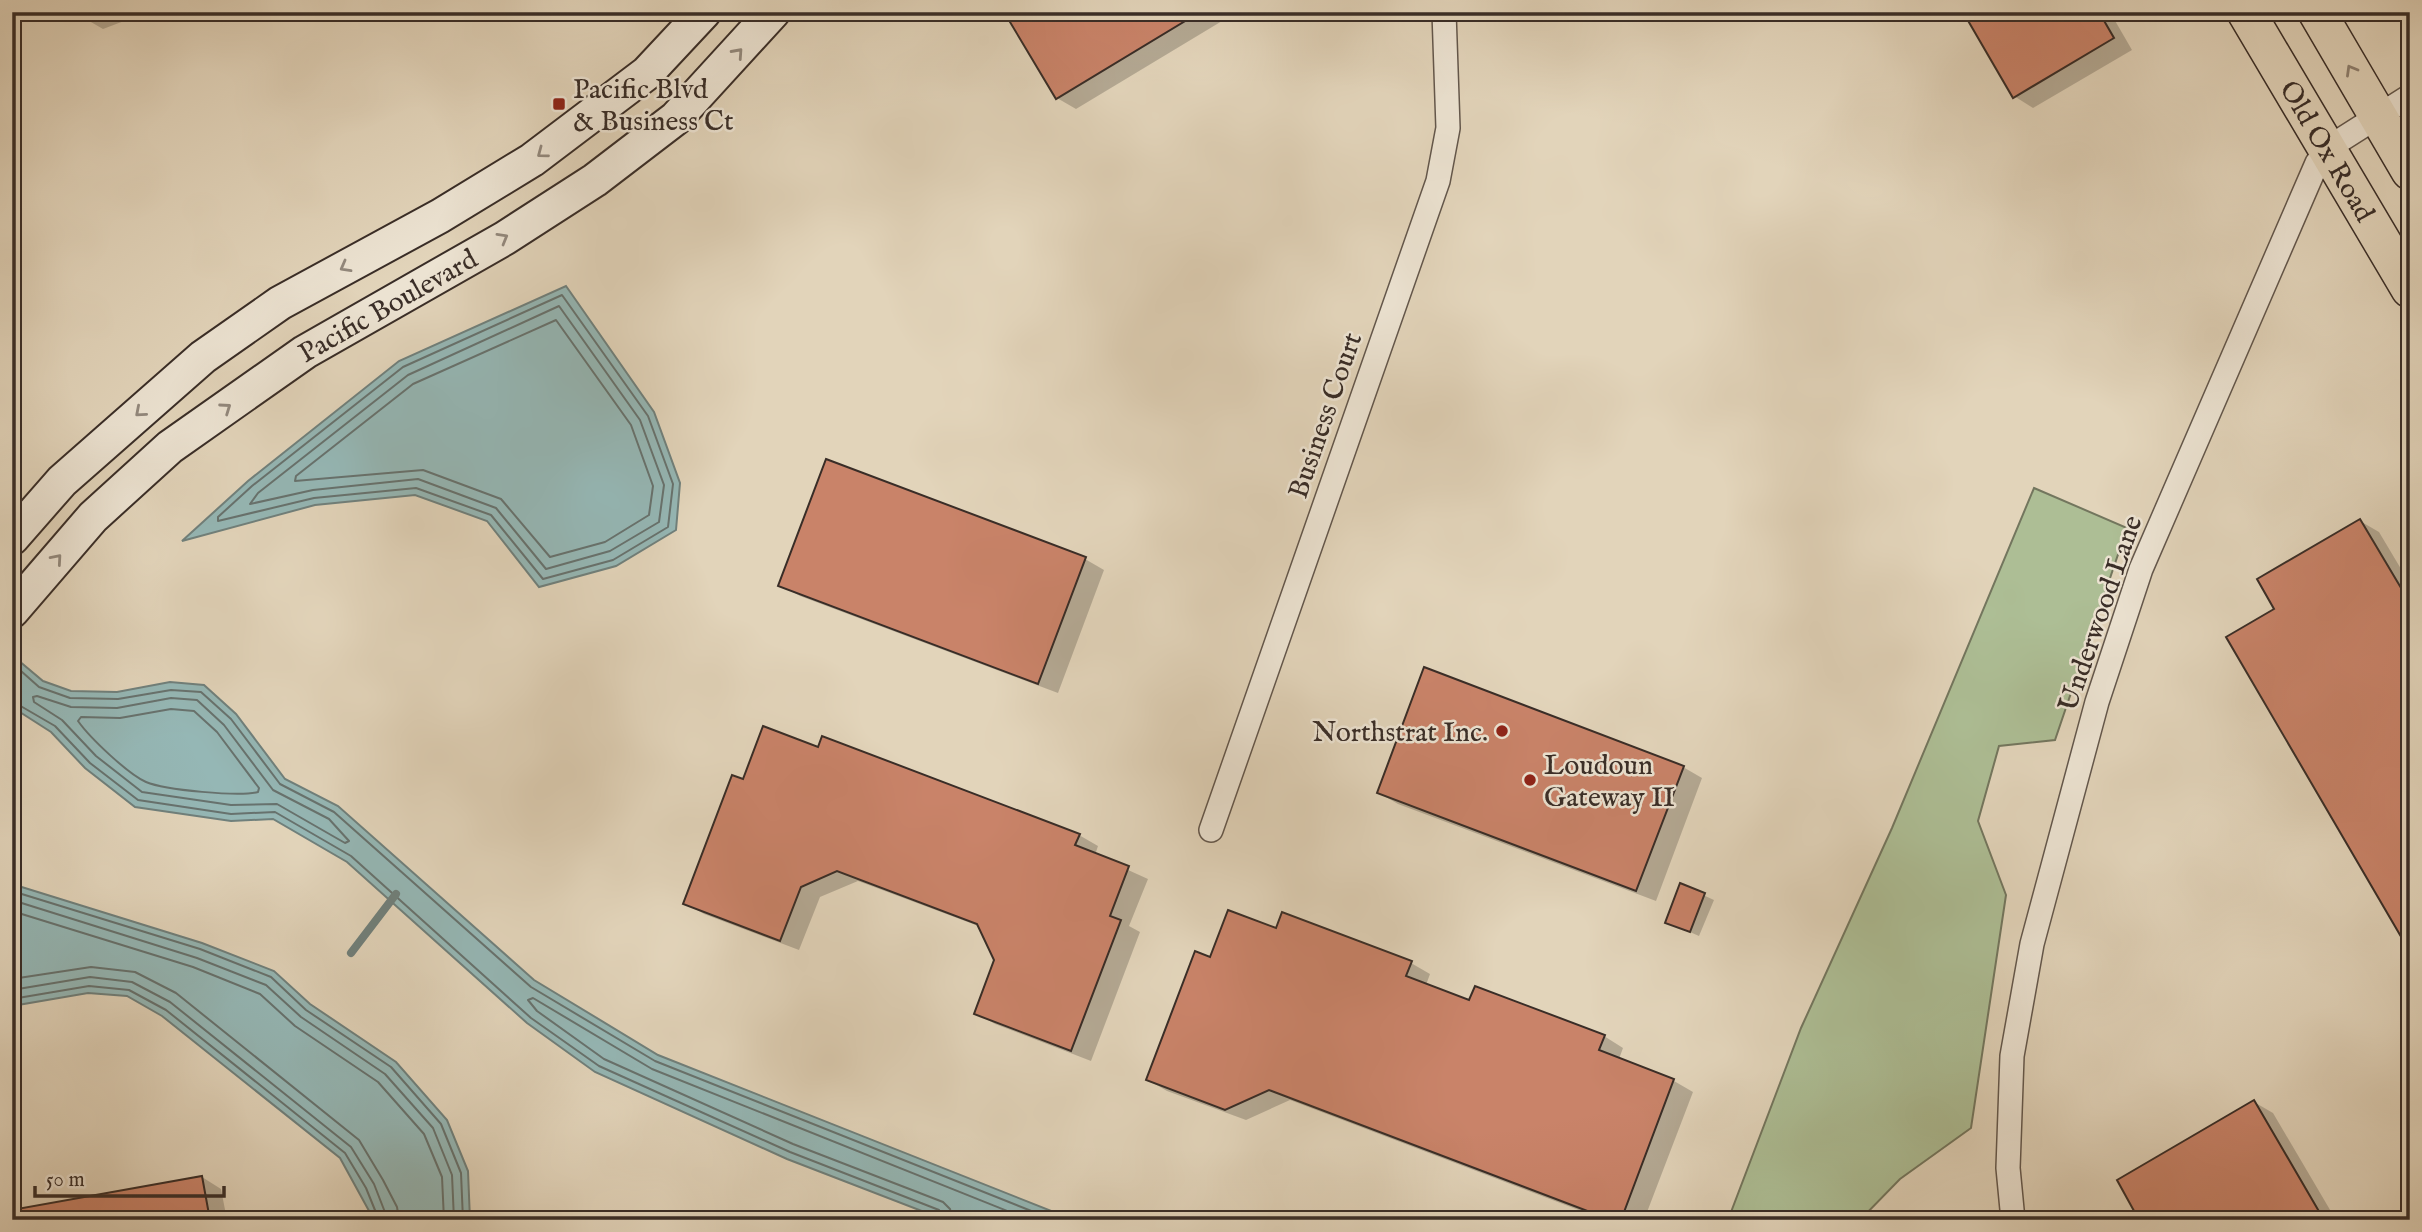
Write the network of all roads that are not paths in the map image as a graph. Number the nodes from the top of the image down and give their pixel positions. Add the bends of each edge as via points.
1 (704, 12) edge
2 (773, 12) edge
3 (1444, 12) edge
4 (2246, 12) edge
5 (2317, 12) edge
6 (2410, 96) edge
7 (2376, 114) junction
8 (2328, 148) junction
9 (2410, 171) edge
10 (2410, 289) edge
11 (12, 538) edge
12 (12, 611) edge
13 (1211, 830) dead end
14 (2013, 1220) edge

1 -> 11 main road, Pacific Boulevard via 647,73 532,160 280,303 203,357 62,481
12 -> 2 main road, Pacific Boulevard via 93,517 170,447 305,352 595,180 676,118
3 - 13 street, Business Court via 1448,128 1438,181
4 - 8 main road, Old Ox Road
7 -> 5 main road
6 - 7 street, Underwood Lane
7 - 8 street, Underwood Lane
7 - 9 main road
8 - 10 main road, Old Ox Road
8 - 14 street, Underwood Lane via 2301,194 2141,569 2103,681 2032,944 2012,1056 2008,1168

